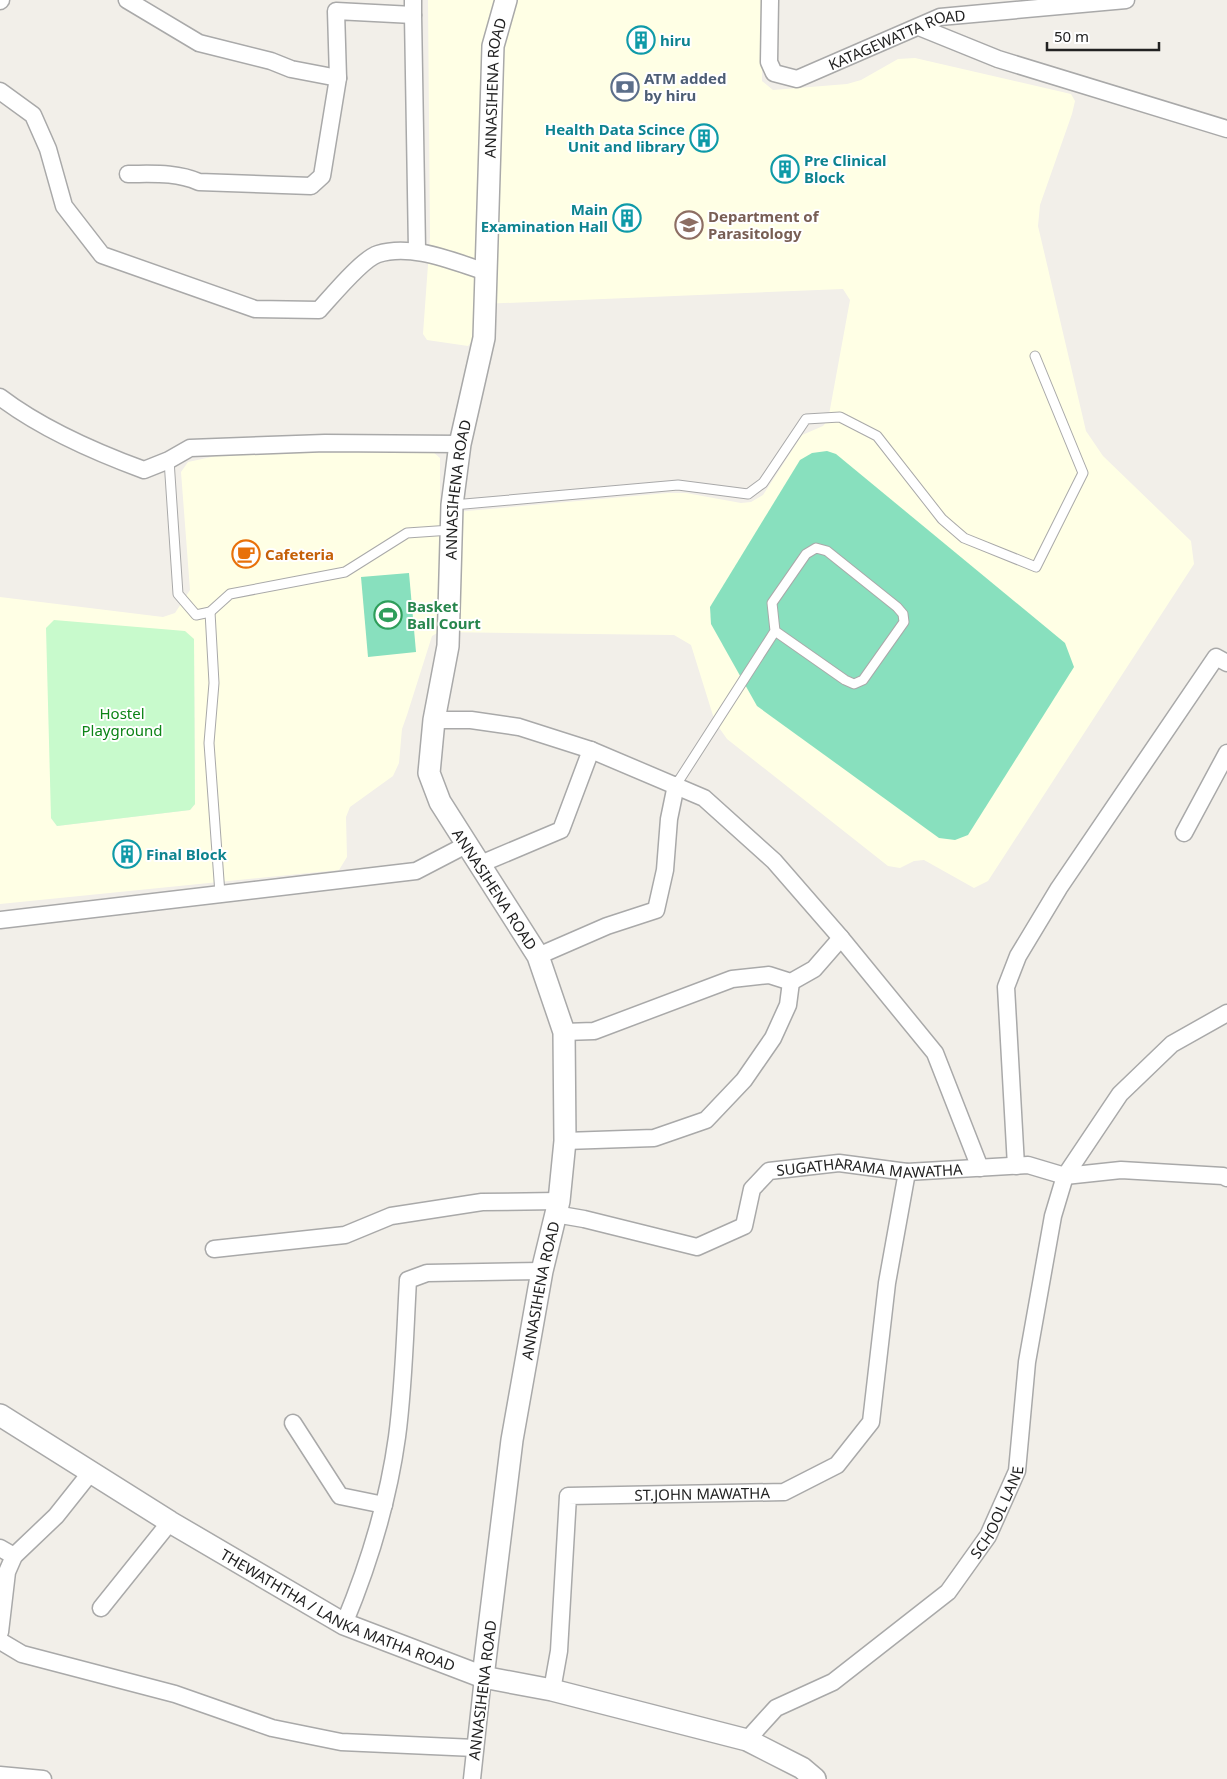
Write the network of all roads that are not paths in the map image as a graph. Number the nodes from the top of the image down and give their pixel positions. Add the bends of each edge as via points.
1 (127, 0) edge
2 (506, 0) edge
3 (770, 0) edge
4 (1126, 0) edge
5 (333, 6) edge
6 (413, 8) edge
7 (919, 27) junction
8 (338, 78) junction
9 (0, 91) edge
10 (1227, 129) edge
11 (128, 174) dead end
12 (417, 250) junction
13 (487, 272) junction
14 (1036, 356) dead end
15 (0, 397) edge
16 (460, 444) junction
17 (169, 460) junction
18 (452, 506) junction
19 (451, 530) junction
20 (210, 612) junction
21 (775, 631) junction
22 (1227, 663) edge
23 (434, 720) junction
24 (591, 750) junction
25 (1227, 753) edge
26 (676, 785) junction
27 (1184, 833) dead end
28 (466, 845) junction
29 (478, 865) junction
30 (220, 894) junction
31 (0, 920) edge
32 (841, 938) junction
33 (538, 956) junction
34 (791, 982) junction
35 (1227, 1014) edge
36 (564, 1032) junction
37 (565, 1141) junction
38 (1016, 1166) junction
39 (980, 1168) junction
40 (907, 1172) junction
41 (1065, 1176) junction
42 (1227, 1178) edge
43 (557, 1208) junction
44 (214, 1250) dead end
45 (542, 1271) junction
46 (0, 1415) edge
47 (293, 1423) dead end
48 (91, 1472) junction
49 (384, 1505) junction
50 (170, 1522) junction
51 (7, 1552) edge
52 (101, 1608) dead end
53 (344, 1624) junction
54 (0, 1632) edge
55 (0, 1641) edge
56 (483, 1677) junction
57 (552, 1690) junction
58 (747, 1740) junction
59 (475, 1748) junction
60 (0, 1775) edge
61 (43, 1779) edge
62 (472, 1779) edge
63 (815, 1779) edge

1 - 8 street via 199,43 292,69
2 - 13 street, ANNASIHENA ROAD via 493,46
3 - 7 street, KATAGEWATTA ROAD via 769,62 774,73 797,79
4 - 7 street, KATAGEWATTA ROAD via 940,17
5 - 6 street
5 - 8 street
6 - 12 street
7 - 10 street via 998,59
8 - 11 street via 322,176 311,186 199,182 170,173
9 - 12 street via 33,115 48,149 64,206 102,255 120,262 255,309 319,310 377,254
12 - 13 street
13 - 16 street, ANNASIHENA ROAD via 484,338
14 - 18 lane via 1083,473 1036,567 964,538 942,519 877,436 840,417 806,419 763,483 748,494 678,485
15 - 17 street via 113,459 144,470
16 - 17 street via 325,443 190,448
16 - 18 street, ANNASIHENA ROAD
17 - 20 lane via 178,594 196,615
18 - 19 street, ANNASIHENA ROAD
19 - 20 lane via 408,533 345,572 230,594
19 - 23 street, ANNASIHENA ROAD via 448,646
20 - 30 lane via 214,683 209,743
21 - 21 lane via 854,684 863,680 904,622 897,607 827,551 816,548 806,554 772,603
21 - 26 lane
22 - 38 street via 1216,657 1059,888 1018,956 1006,987
23 - 24 street via 471,720 519,726
23 - 28 street, ANNASIHENA ROAD via 429,774 440,802
24 - 26 street
24 - 29 street via 562,830
25 - 27 street
26 - 32 street via 704,798 774,861
26 - 33 street via 669,819 665,870 656,910 607,926
28 - 29 street, ANNASIHENA ROAD
28 - 30 street via 416,871
29 - 33 street, ANNASIHENA ROAD
30 - 31 street
32 - 34 street via 814,968
32 - 39 street via 935,1054
33 - 36 street, ANNASIHENA ROAD
34 - 36 street via 769,975 732,979 594,1031
34 - 37 street via 788,1005 774,1038 744,1080 706,1120 654,1138
35 - 41 street, SCHOOL LANE via 1172,1044 1120,1094
36 - 37 street, ANNASIHENA ROAD
37 - 43 street, ANNASIHENA ROAD
38 - 39 street, SUGATHARAMA MAWATHA
38 - 41 street, SUGATHARAMA MAWATHA via 1028,1165
39 - 40 street, SUGATHARAMA MAWATHA
40 - 43 street, SUGATHARAMA MAWATHA via 839,1162 769,1171 752,1189 744,1226 697,1247 584,1219
40 - 57 street, ST.JOHN MAWATHA via 887,1282 871,1422 837,1465 784,1492 568,1496 559,1651
41 - 42 street, SUGATHARAMA MAWATHA via 1121,1170
41 - 58 street, SCHOOL LANE via 1053,1216 1027,1362 1017,1471 988,1536 948,1592 833,1682 776,1708
43 - 44 street via 482,1202 391,1216 345,1235
43 - 45 street, ANNASIHENA ROAD
45 - 49 street via 426,1273 408,1280 397,1436
45 - 56 street, ANNASIHENA ROAD via 512,1440
46 - 48 street, THEWATHTHA / LANKA MATHA ROAD
47 - 49 street via 340,1496
48 - 50 street, THEWATHTHA / LANKA MATHA ROAD
48 - 51 street via 56,1516
49 - 53 street via 365,1575
50 - 52 street
50 - 53 street, THEWATHTHA / LANKA MATHA ROAD
51 - 54 street
53 - 56 street, THEWATHTHA / LANKA MATHA ROAD
55 - 59 street via 22,1654 175,1694 272,1728 342,1742
56 - 57 street, THEWATHTHA / LANKA MATHA ROAD
56 - 59 street, ANNASIHENA ROAD
57 - 58 street, THEWATHTHA / LANKA MATHA ROAD
58 - 63 street, THEWATHTHA / LANKA MATHA ROAD via 802,1768
59 - 62 street, ANNASIHENA ROAD
60 - 61 street

